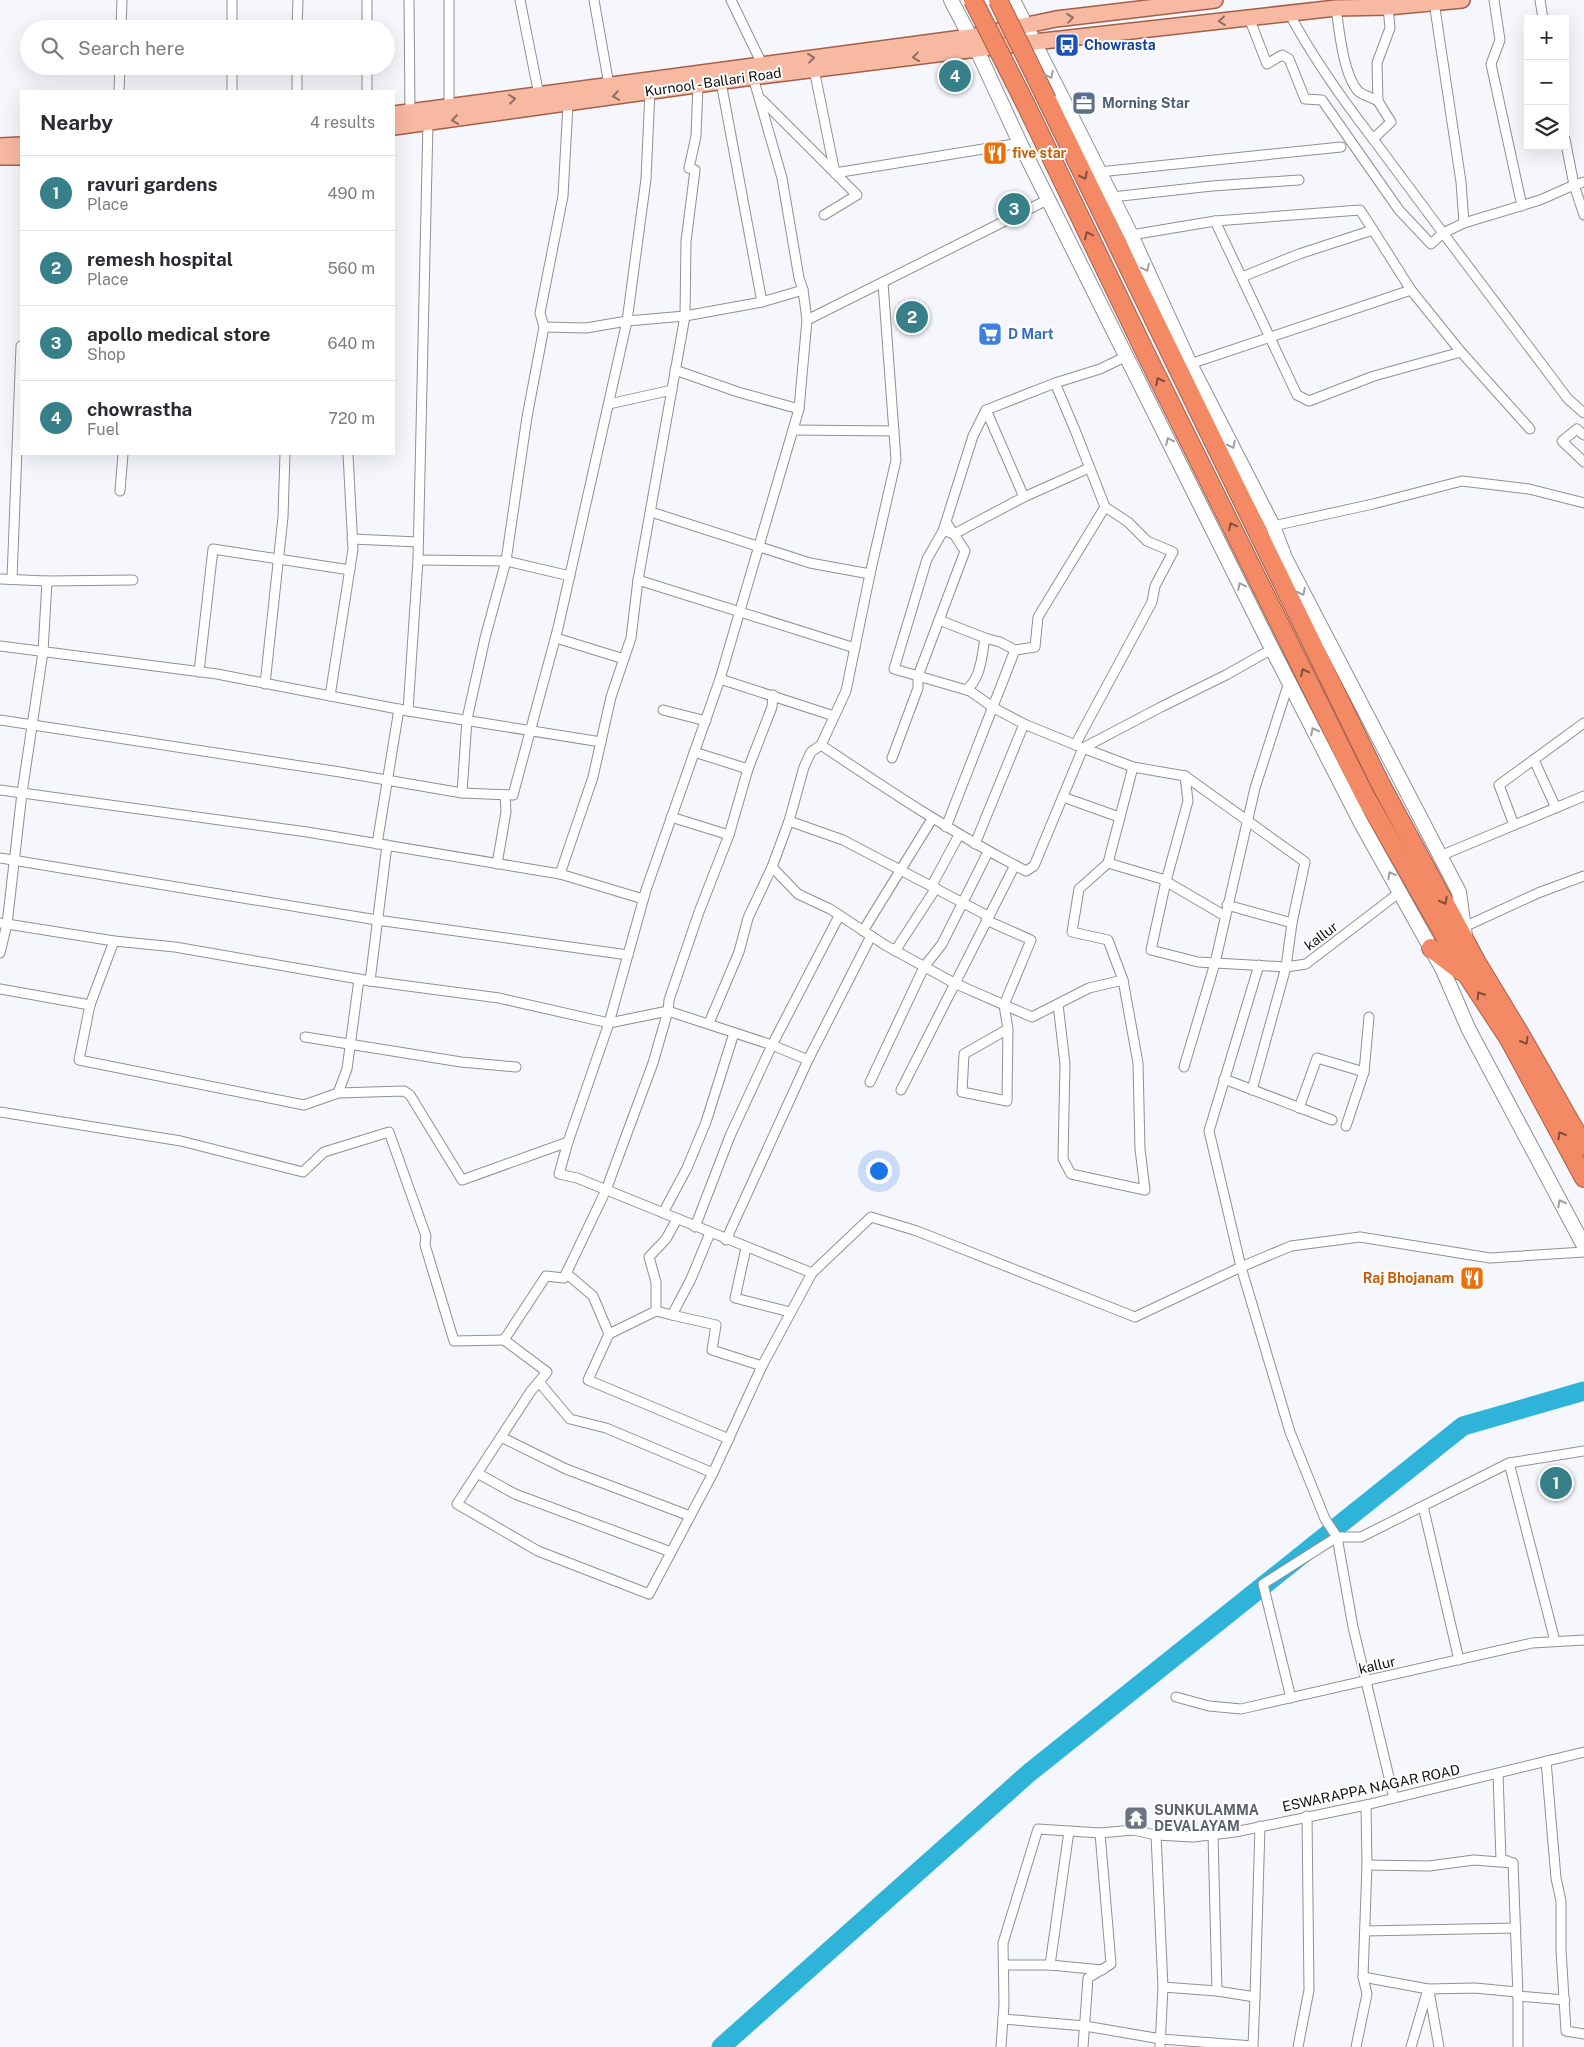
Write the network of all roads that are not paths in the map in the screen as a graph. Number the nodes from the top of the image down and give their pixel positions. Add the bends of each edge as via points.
1 (122, 0) edge
2 (232, 0) edge
3 (298, 0) edge
4 (367, 0) edge
5 (409, 0) edge
6 (449, 0) edge
7 (520, 0) edge
8 (594, 0) edge
9 (731, 0) edge
10 (951, 0) edge
11 (973, 0) edge
12 (998, 0) edge
13 (1013, 0) edge
14 (1215, 0) edge
15 (1462, 0) edge
16 (1494, 0) edge
17 (1540, 0) edge
18 (1434, 2) junction
19 (1388, 7) junction
20 (1336, 8) junction
21 (1289, 13) junction
22 (1542, 15) edge
23 (1249, 18) junction
24 (121, 20) edge
25 (232, 20) edge
26 (298, 20) edge
27 (367, 20) edge
28 (1026, 25) junction
29 (1034, 42) junction
30 (974, 44) junction
31 (762, 64) junction
32 (814, 69) junction
33 (120, 75) edge
34 (232, 75) edge
35 (297, 75) edge
36 (367, 75) edge
37 (753, 77) junction
38 (721, 82) junction
39 (609, 85) junction
40 (698, 85) junction
41 (119, 90) edge
42 (232, 90) edge
43 (297, 90) edge
44 (368, 90) edge
45 (650, 91) junction
46 (539, 95) junction
47 (760, 98) junction
48 (1378, 101) junction
49 (568, 104) junction
50 (449, 107) junction
51 (410, 112) junction
52 (395, 114) edge
53 (428, 123) junction
54 (395, 127) edge
55 (1373, 139) junction
56 (1020, 143) junction
57 (20, 145) edge
58 (0, 146) edge
59 (1341, 147) dead end
60 (1567, 150) edge
61 (0, 157) edge
62 (20, 157) edge
63 (1099, 172) junction
64 (835, 173) junction
65 (1299, 180) dead end
66 (1584, 182) edge
67 (1574, 186) junction
68 (1112, 197) junction
69 (1049, 200) junction
70 (1522, 206) junction
71 (824, 215) dead end
72 (1584, 215) edge
73 (1215, 221) junction
74 (1464, 223) junction
75 (1373, 230) junction
76 (1443, 233) junction
77 (1131, 235) junction
78 (1242, 277) junction
79 (883, 283) junction
80 (803, 290) junction
81 (1411, 290) junction
82 (762, 302) junction
83 (685, 316) junction
84 (807, 320) junction
85 (627, 321) junction
86 (544, 327) junction
87 (1269, 338) junction
88 (1461, 352) junction
89 (1127, 356) junction
90 (1190, 364) junction
91 (675, 370) junction
92 (20, 372) edge
93 (1055, 383) junction
94 (672, 390) junction
95 (609, 404) junction
96 (799, 409) junction
97 (986, 410) junction
98 (1584, 413) edge
99 (1530, 429) dead end
100 (793, 430) junction
101 (894, 430) junction
102 (1584, 436) edge
103 (122, 455) edge
104 (285, 455) edge
105 (348, 455) edge
106 (1584, 462) edge
107 (1089, 468) junction
108 (120, 490) dead end
109 (1024, 497) junction
110 (1584, 503) edge
111 (1105, 507) junction
112 (650, 512) junction
113 (1273, 526) junction
114 (944, 527) junction
115 (954, 534) junction
116 (352, 539) junction
117 (418, 542) junction
118 (759, 548) junction
119 (278, 560) junction
120 (418, 560) junction
121 (506, 561) junction
122 (350, 570) junction
123 (870, 574) junction
124 (570, 576) junction
125 (0, 579) edge
126 (12, 579) junction
127 (133, 580) dead end
128 (638, 580) junction
129 (47, 581) junction
130 (740, 611) junction
131 (939, 620) junction
132 (556, 638) junction
133 (985, 638) junction
134 (0, 646) edge
135 (855, 648) junction
136 (1272, 649) junction
137 (1015, 650) junction
138 (43, 652) junction
139 (624, 658) junction
140 (200, 672) junction
141 (918, 676) junction
142 (720, 680) junction
143 (1289, 682) junction
144 (265, 684) junction
145 (966, 690) junction
146 (773, 695) junction
147 (330, 696) junction
148 (994, 708) junction
149 (404, 710) junction
150 (663, 710) dead end
151 (834, 716) junction
152 (468, 719) junction
153 (0, 720) edge
154 (706, 721) junction
155 (1584, 723) edge
156 (1024, 724) junction
157 (33, 725) junction
158 (531, 730) junction
159 (601, 742) junction
160 (821, 745) junction
161 (1079, 747) junction
162 (694, 752) junction
163 (892, 758) dead end
164 (1534, 760) junction
165 (1133, 767) junction
166 (748, 769) junction
167 (1185, 776) junction
168 (388, 780) junction
169 (0, 790) edge
170 (22, 793) junction
171 (462, 793) junction
172 (505, 795) junction
173 (1584, 796) edge
174 (1063, 797) junction
175 (1556, 808) junction
176 (1119, 816) junction
177 (671, 817) junction
178 (932, 819) junction
179 (1247, 819) junction
180 (790, 821) junction
181 (1514, 825) junction
182 (946, 827) junction
183 (729, 835) junction
184 (960, 835) junction
185 (382, 844) junction
186 (975, 844) junction
187 (988, 852) junction
188 (1440, 856) junction
189 (0, 858) edge
190 (14, 860) junction
191 (1108, 863) junction
192 (497, 864) junction
193 (1015, 865) junction
194 (772, 866) junction
195 (901, 870) junction
196 (560, 874) junction
197 (1584, 876) edge
198 (1166, 881) junction
199 (934, 887) junction
200 (1400, 892) junction
201 (643, 899) junction
202 (963, 902) junction
203 (1228, 905) junction
204 (839, 916) junction
205 (1225, 916) junction
206 (987, 918) junction
207 (377, 920) junction
208 (3, 923) edge
209 (1292, 923) junction
210 (867, 934) junction
211 (1465, 934) junction
212 (114, 941) junction
213 (1431, 948) junction
214 (895, 951) junction
215 (0, 953) edge
216 (628, 955) junction
217 (1215, 963) junction
218 (1259, 965) junction
219 (924, 967) junction
220 (1286, 967) junction
221 (1467, 975) junction
222 (359, 979) junction
223 (1123, 980) junction
224 (370, 981) junction
225 (954, 983) junction
226 (0, 989) edge
227 (1058, 1004) junction
228 (90, 1005) junction
229 (1004, 1005) junction
230 (668, 1010) junction
231 (1369, 1018) dead end
232 (609, 1023) junction
233 (709, 1023) junction
234 (1008, 1029) junction
235 (734, 1033) junction
236 (306, 1037) dead end
237 (350, 1045) junction
238 (772, 1045) junction
239 (808, 1060) junction
240 (516, 1067) dead end
241 (1184, 1067) dead end
242 (1364, 1072) junction
243 (1224, 1080) junction
244 (870, 1082) dead end
245 (901, 1090) dead end
246 (1252, 1090) junction
247 (338, 1093) junction
248 (1299, 1108) junction
249 (0, 1112) edge
250 (1332, 1120) dead end
251 (1346, 1126) dead end
252 (568, 1142) junction
253 (1584, 1146) edge
254 (1584, 1178) edge
255 (606, 1190) junction
256 (663, 1213) junction
257 (677, 1219) junction
258 (695, 1227) junction
259 (710, 1233) junction
260 (726, 1240) junction
261 (1584, 1246) edge
262 (746, 1248) junction
263 (1584, 1252) edge
264 (1241, 1267) junction
265 (566, 1273) junction
266 (812, 1273) junction
267 (656, 1311) junction
268 (790, 1312) junction
269 (672, 1315) junction
270 (609, 1334) junction
271 (504, 1340) junction
272 (762, 1366) junction
273 (539, 1382) junction
274 (501, 1437) junction
275 (729, 1439) junction
276 (1584, 1451) edge
277 (1509, 1464) junction
278 (477, 1473) junction
279 (713, 1473) junction
280 (1424, 1506) junction
281 (690, 1516) junction
282 (1337, 1537) junction
283 (671, 1552) junction
284 (1584, 1640) edge
285 (1555, 1641) junction
286 (1459, 1660) junction
287 (1367, 1682) junction
288 (1176, 1697) dead end
289 (1291, 1698) junction
290 (1584, 1752) edge
291 (1546, 1761) junction
292 (1498, 1774) junction
293 (1394, 1798) junction
294 (1366, 1805) junction
295 (1307, 1816) junction
296 (1260, 1826) junction
297 (1069, 1831) junction
298 (1100, 1833) junction
299 (1213, 1835) junction
300 (1156, 1836) junction
301 (1513, 1863) junction
302 (1367, 1865) junction
303 (1516, 1928) junction
304 (1365, 1932) junction
305 (1004, 1965) junction
306 (1050, 1965) junction
307 (1102, 1970) junction
308 (1363, 1977) junction
309 (1163, 1987) junction
310 (1428, 1989) junction
311 (1217, 1991) junction
312 (1517, 1994) junction
313 (1255, 1997) junction
314 (1564, 2000) junction
315 (1003, 2019) junction
316 (1085, 2026) junction
317 (1584, 2034) edge
318 (1160, 2043) edge
319 (1194, 2044) edge
320 (1253, 2046) edge
321 (1001, 2047) edge
322 (1083, 2047) edge
323 (1298, 2047) edge
324 (1356, 2047) edge
325 (1411, 2047) edge
326 (1439, 2047) edge
327 (1518, 2047) edge

1 - 24 street
2 - 25 street
3 - 26 street
4 - 27 street
5 - 51 street
6 - 50 street
7 - 46 street
8 - 39 street
9 - 31 street
10 - 30 street
221 -> 11 highway, bridge via 1364,794
12 -> 211 highway, bridge via 1379,780
13 - 28 street
28 -> 14 main road
15 - 18 main road, Kurnool - Ballari Road
16 - 70 street via 1500,40 1491,64
17 - 22 street
18 - 19 main road, Kurnool - Ballari Road
18 - 74 street via 1461,182
19 - 20 main road, Kurnool - Ballari Road
19 - 48 street via 1390,28 1377,63
20 - 21 main road, Kurnool - Ballari Road
20 - 48 street via 1341,48 1348,71 1358,91
21 - 23 main road, Kurnool - Ballari Road
21 - 55 street via 1308,50
23 -> 29 main road, Kurnool - Ballari Road
23 - 76 street via 1267,64 1282,55 1290,59 1305,99 1322,100 1399,210 1430,244
28 - 29 street
28 - 30 main road
29 - 30 main road, Kurnool - Ballari Road
29 -> 63 street
31 -> 30 main road, Kurnool - Ballari Road
30 -> 32 main road, Kurnool - Ballari Road
30 - 56 street
31 - 39 main road, Kurnool - Ballari Road
32 - 37 main road, Kurnool - Ballari Road
32 - 64 street
33 - 41 street
34 - 42 street
35 - 43 street
36 - 44 street
37 - 38 main road, Kurnool - Ballari Road
37 - 47 street
38 - 40 main road, Kurnool - Ballari Road
38 - 82 street
39 - 46 main road, Kurnool - Ballari Road
40 - 45 main road, Kurnool - Ballari Road
40 - 83 street via 696,136 689,168 695,170 686,241
45 -> 49 main road, Kurnool - Ballari Road
45 - 85 street via 646,178
50 -> 46 main road, Kurnool - Ballari Road
47 - 64 street
47 - 80 street via 782,178
48 - 55 street via 1391,122
49 -> 53 main road, Kurnool - Ballari Road
49 - 86 street via 564,196 540,312
50 - 51 main road, Kurnool - Ballari Road
51 - 52 main road, Kurnool - Ballari Road
53 - 54 main road, Kurnool - Ballari Road
53 - 117 street
55 - 76 street
56 - 64 street
56 - 69 street
57 - 58 main road
59 - 63 street
60 - 67 street
61 - 62 main road
63 - 68 street
64 - 71 street via 857,195
65 - 68 street
66 - 67 street
67 - 70 street
67 - 72 street
68 - 77 street
69 - 79 street
69 - 89 street
70 - 74 street
73 - 75 street via 1360,210
73 - 77 street
73 - 78 street
74 - 76 street
75 - 78 street
75 - 81 street
76 - 98 street via 1568,399
77 -> 90 street
78 - 87 street
79 - 84 street
79 - 101 street
80 - 82 street
80 - 84 street
81 - 87 street
81 - 88 street
82 - 83 street
83 - 85 street
83 - 91 street
84 - 96 street
85 - 86 street via 586,328
85 - 95 street
86 - 121 street
87 - 88 street via 1297,395 1309,401 1374,376
87 - 90 street
88 - 99 street
89 - 93 street via 1100,369
136 -> 89 street
90 -> 113 street
91 - 94 street
91 - 96 street
92 - 126 street
93 - 97 street
93 - 107 street
94 - 95 street
94 - 112 street
95 - 124 street
96 - 100 street
97 - 109 street
97 - 114 street via 973,436
100 - 101 street
100 - 118 street
101 - 123 street via 896,460
102 - 106 street via 1577,429 1562,441
103 - 108 street
104 - 119 street
105 - 116 street
107 - 109 street
107 - 111 street
109 - 115 street
110 - 113 street via 1528,489 1462,480
111 - 137 street via 1038,617 1035,647
111 - 161 street via 1128,522 1147,541 1173,552 1155,586 1152,602
112 - 118 street
112 - 128 street
113 -> 188 street via 1285,558
114 - 115 street
114 - 141 street via 927,560 894,670
115 - 131 street via 965,551
116 - 117 street
116 - 122 street
117 - 120 street
118 - 123 street via 810,563
118 - 130 street
119 - 122 street
119 - 140 street via 213,549
119 - 144 street
120 - 121 street
120 - 149 street
121 - 124 street
121 - 152 street
122 - 147 street
123 - 135 street
124 - 132 street
125 - 126 street
126 - 129 street
127 - 129 street
128 - 130 street
128 - 139 street via 631,638
129 - 138 street
130 - 135 street
130 - 142 street
131 - 133 street
131 - 141 street
132 - 139 street
132 - 158 street
133 - 137 street
133 - 145 street via 975,680
134 - 138 street
135 - 151 street via 846,692
136 - 143 street
136 - 161 street
137 - 148 street
138 - 140 street
138 - 157 street
139 - 159 street
140 - 144 street
141 - 145 street
141 - 163 street via 918,688
142 - 146 street
142 - 154 street
143 - 179 street
200 -> 143 street
144 - 147 street
145 - 148 street
146 - 151 street
146 - 166 street via 769,717
147 - 149 street
148 - 156 street
148 - 182 street
149 - 152 street
149 - 168 street
150 - 154 street
151 - 160 street
152 - 158 street
152 - 171 street
153 - 157 street
154 - 162 street
155 - 164 street
156 - 161 street
156 - 186 street
157 - 168 street
157 - 170 street
158 - 159 street
158 - 172 street via 513,795
159 - 196 street via 593,777
160 - 178 street
160 - 180 street via 811,752 804,767
161 - 165 street
161 - 174 street
162 - 166 street
162 - 177 street
164 - 175 street
164 - 181 street via 1499,785
165 - 167 street
165 - 176 street
166 - 183 street
167 - 179 street
167 - 198 street via 1188,801
168 - 171 street
168 - 185 street
169 - 170 street
170 - 185 street
170 - 190 street
171 - 172 street
172 - 192 street via 506,812
173 - 175 street
174 - 176 street
174 - 193 street via 1034,866 1026,871
175 - 181 street
176 - 191 street
177 - 183 street
177 - 201 street
178 - 182 street
178 - 195 street
179 - 203 street
179 - 209 street via 1305,862
180 - 194 street
180 - 195 street via 844,840
181 - 188 street
182 - 184 street
183 - 230 street via 693,930
184 - 186 street
184 - 199 street
185 - 192 street
185 - 207 street
186 - 187 street
187 - 193 street
187 - 202 street
188 - 211 street via 1459,892
189 - 190 street
190 - 207 street
190 - 208 street
191 - 198 street
191 - 223 street via 1079,889 1072,932 1108,940
192 - 196 street
193 - 206 street
194 - 204 street via 798,894
194 - 233 street via 748,918 739,952
195 - 199 street
195 - 210 street
196 - 201 street
197 - 211 street via 1538,893
198 - 205 street
198 - 217 street, kallur via 1150,950
199 - 202 street
199 - 214 street
200 - 213 street
200 - 220 street, kallur via 1306,964
201 - 216 street
202 - 206 street
202 - 219 street via 942,944
203 - 205 street
203 - 209 street
204 - 210 street
204 - 238 street
205 - 217 street
206 - 225 street
206 - 229 street via 1032,940
207 - 216 street
207 - 224 street
208 - 212 street
208 - 215 street
209 - 220 street
210 - 214 street
210 - 239 street
211 -> 253 highway
212 - 222 street via 175,947
212 - 228 street
213 - 221 highway
261 -> 213 street via 1469,1030
214 - 219 street
216 - 232 street
217 - 218 street, kallur
217 - 241 street
218 - 220 street, kallur
218 - 243 street
219 - 225 street
219 - 244 street
220 - 246 street
254 -> 221 highway via 1509,1040
222 - 224 street
222 - 237 street
223 - 227 street via 1089,988
223 - 227 street via 1138,1063 1140,1149 1145,1190 1071,1174 1063,1159 1065,1064
224 - 232 street via 499,998
225 - 229 street
225 - 245 street
226 - 228 street
227 - 229 street via 1032,1017
228 - 247 street via 79,1060 304,1104
229 - 234 street
230 - 232 street
230 - 233 street
230 - 255 street via 654,1063
231 - 242 street
232 - 252 street
233 - 235 street
234 - 234 street via 1007,1101 962,1092 964,1054
235 - 238 street
235 - 256 street via 706,1122
236 - 237 street
237 - 240 street
237 - 247 street via 347,1069
238 - 239 street
238 - 258 street via 730,1136
239 - 260 street
242 - 248 street via 1317,1058
242 - 251 street
243 - 246 street
243 - 264 street via 1209,1131
246 - 248 street
247 - 252 street via 404,1091 410,1094 462,1180
248 - 250 street
249 - 271 street via 181,1141 302,1172 324,1152 389,1132 426,1236 425,1245 454,1341
252 - 255 street via 559,1174
255 - 256 street
255 - 265 street
256 - 257 street
257 - 258 street
257 - 267 street via 666,1239 649,1257 656,1282
258 - 259 street
259 - 260 street
259 - 269 street via 692,1279
260 - 262 street
262 - 266 street
262 - 268 street via 735,1298
263 - 264 street via 1490,1258 1360,1237 1291,1246
264 - 266 street via 1135,1317 917,1231 871,1217
264 - 282 street via 1290,1432 1325,1519
265 - 270 street via 594,1296
265 - 271 street via 564,1278 546,1276
266 - 268 street
267 - 269 street
267 - 270 street
268 - 272 street
269 - 272 street via 716,1325 712,1350
270 - 275 street via 588,1380
271 - 273 street via 548,1372
272 - 275 street
273 - 274 street
273 - 279 street via 570,1418 606,1428
274 - 278 street
274 - 281 street via 566,1468
275 - 279 street
276 - 277 street
277 - 280 street
277 - 285 street
278 - 283 street via 515,1494
278 - 283 street via 457,1504 538,1551 649,1594
279 - 281 street
280 - 282 street via 1361,1537
280 - 286 street
281 - 283 street
282 - 287 street
282 - 289 street via 1263,1584
284 - 285 street, kallur
285 - 286 street, kallur via 1532,1643
286 - 287 street, kallur
287 - 289 street, kallur
287 - 293 street
288 - 289 street, kallur via 1209,1706 1241,1709
290 - 291 street, ESWARAPPA NAGAR ROAD
291 - 292 street, ESWARAPPA NAGAR ROAD
291 - 314 street via 1556,1878 1561,1901
292 - 293 street, ESWARAPPA NAGAR ROAD
292 - 301 street via 1501,1860
293 - 294 street, ESWARAPPA NAGAR ROAD
294 - 295 street, ESWARAPPA NAGAR ROAD
294 - 302 street
295 - 296 street, ESWARAPPA NAGAR ROAD
295 - 323 street via 1309,1990
296 - 299 street, ESWARAPPA NAGAR ROAD
296 - 313 street
297 - 298 street, ESWARAPPA NAGAR ROAD
297 - 305 street, ESWARAPPA NAGAR ROAD via 1038,1829 1003,1944
297 - 306 street
298 - 300 street, ESWARAPPA NAGAR ROAD via 1133,1830
298 - 307 street via 1111,1964
299 - 300 street, ESWARAPPA NAGAR ROAD
299 - 311 street
300 - 309 street
301 - 302 street via 1474,1860 1429,1866
301 - 303 street
302 - 304 street
303 - 304 street
303 - 312 street
304 - 308 street
305 - 306 street
305 - 315 street
306 - 307 street
307 - 316 street via 1088,1978
308 - 310 street
308 - 324 street via 1366,1994
309 - 311 street
309 - 318 street
310 - 312 street via 1475,1988
310 - 325 street
310 - 326 street
311 - 313 street
312 - 314 street
312 - 327 street
313 - 320 street
314 - 317 street via 1566,2031
315 - 316 street
315 - 321 street
316 - 318 street
316 - 322 street
318 - 319 street
319 - 320 street

